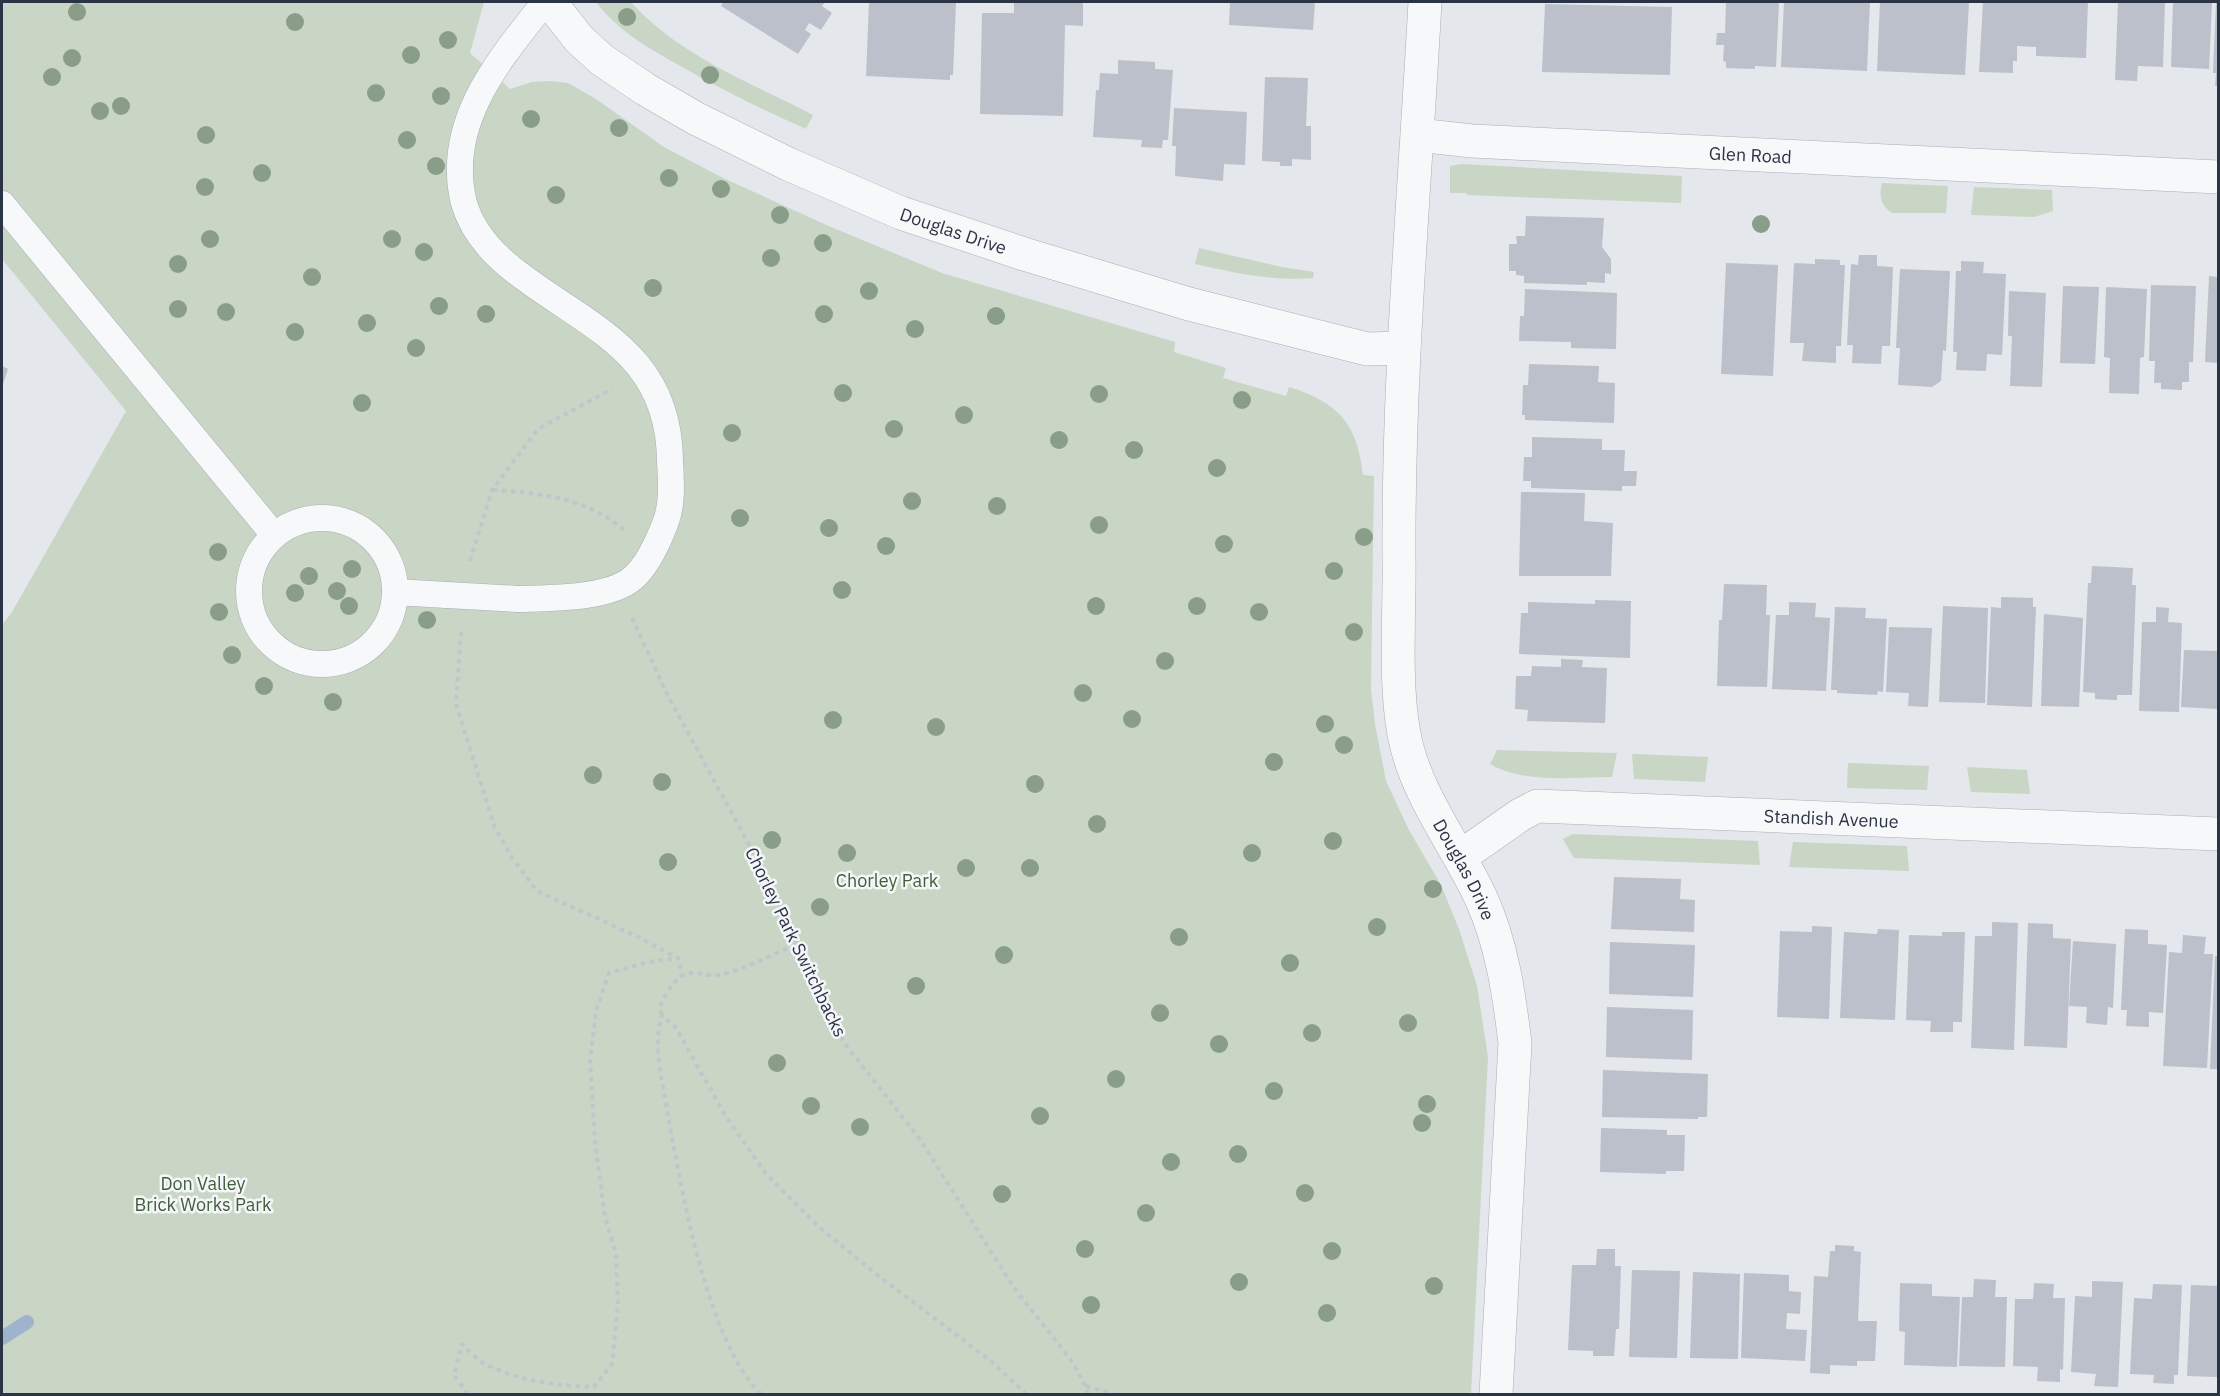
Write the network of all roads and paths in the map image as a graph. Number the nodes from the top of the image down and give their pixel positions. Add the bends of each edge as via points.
1 (548, 2) edge
2 (1425, 2) edge
3 (1418, 135) junction
4 (2218, 177) edge
5 (2, 204) edge
6 (1404, 348) junction
7 (643, 372) junction
8 (492, 490) junction
9 (274, 535) junction
10 (650, 554) junction
11 (468, 565) dead end
12 (618, 587) junction
13 (395, 592) junction
14 (461, 629) dead end
15 (2218, 834) edge
16 (1460, 857) junction
17 (797, 944) junction
18 (678, 958) junction
19 (682, 976) junction
20 (662, 1015) junction
21 (1085, 1385) junction
22 (468, 1395) edge
23 (761, 1395) edge
24 (1026, 1395) edge
25 (1088, 1395) edge
26 (1113, 1395) edge
27 (1496, 1395) edge

1 - 6 street, Douglas Drive via 602,60 645,89 788,164 901,213 1189,304 1366,349
1 - 7 lane via 510,46 481,90 472,112 460,148 459,175 465,206 495,255 601,330
2 - 3 street
3 - 4 street, Glen Road via 1472,141
3 - 6 street, Douglas Drive
5 - 9 lane
6 - 16 street, Douglas Drive via 1399,466 1400,707 1412,764
7 - 8 path via 538,429
7 - 10 lane via 659,400 670,453 667,518
8 - 10 path via 542,493 583,504 620,527
8 - 11 path
9 - 13 lane via 312,518 333,518 352,524 384,552
9 - 13 lane via 258,554 250,577 249,601 256,624 270,644 290,657 313,664 338,663 361,653 379,637 391,616
10 - 12 lane via 633,578
12 - 13 lane, bridge via 578,597 519,599
12 - 17 path, Chorley Park Switchbacks via 667,694 780,902
14 - 18 path via 456,704 495,828 513,859 537,891
15 - 16 street, Standish Avenue via 1537,806
16 - 27 street, Douglas Drive via 1496,937 1509,989 1515,1043
17 - 19 path via 723,975 689,972
17 - 21 path, Chorley Park Switchbacks via 845,1044 919,1138 1014,1288 1071,1360
18 - 19 path
18 - 22 path via 609,973 596,1011 590,1061 595,1141 605,1217 616,1254 618,1305 612,1364 594,1387 572,1387 485,1365 462,1344 454,1375
19 - 20 path via 663,998 659,1007
20 - 23 path via 658,1027 662,1077 677,1163 705,1280 723,1333 746,1380
20 - 24 path via 676,1028 725,1115 766,1174 820,1228 991,1361
21 - 25 path, Chorley Park Switchbacks
21 - 26 path

